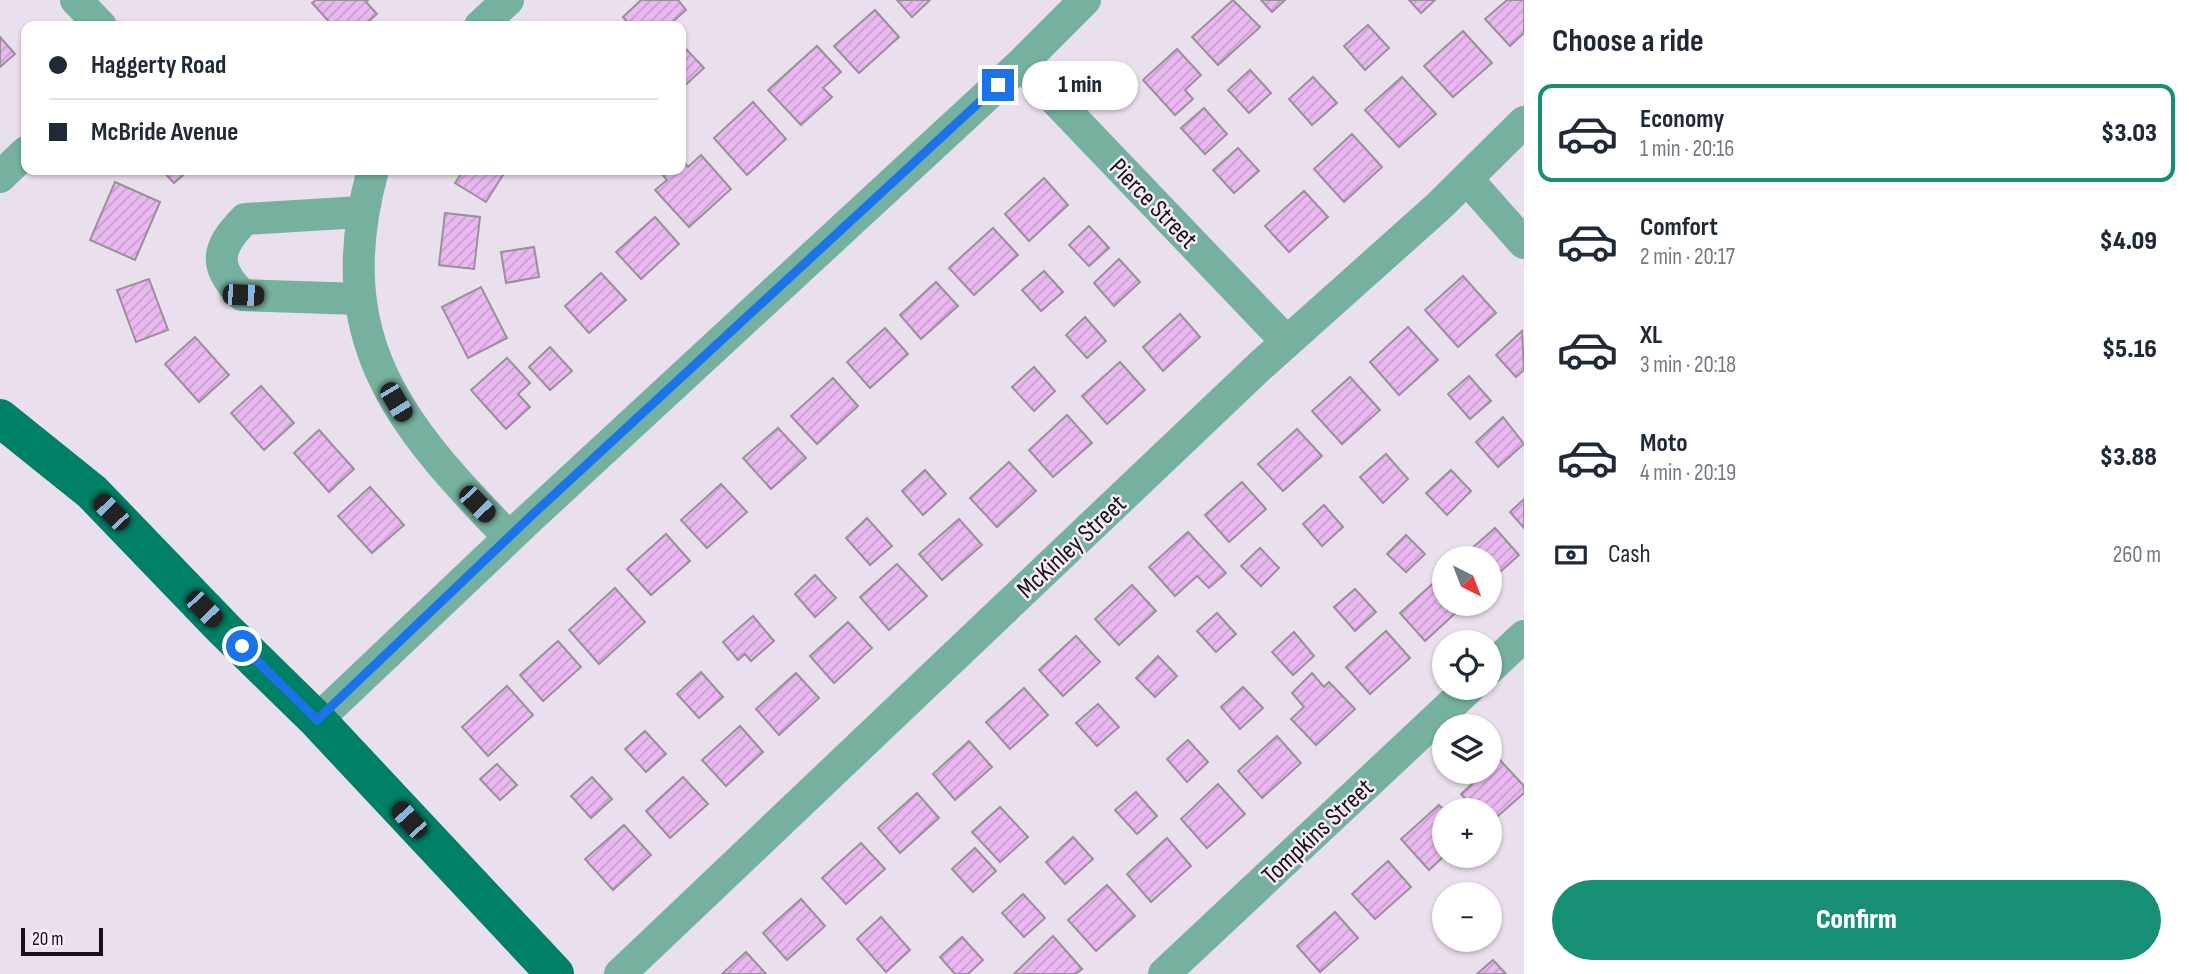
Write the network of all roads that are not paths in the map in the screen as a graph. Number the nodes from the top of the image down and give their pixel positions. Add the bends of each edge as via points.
1 (76, 0) edge
2 (508, 0) edge
3 (1085, 0) edge
4 (95, 21) edge
5 (485, 21) edge
6 (1021, 64) junction
7 (1524, 122) edge
8 (21, 157) edge
9 (372, 175) edge
10 (0, 177) edge
11 (1467, 179) junction
12 (361, 212) junction
13 (1524, 243) edge
14 (359, 299) junction
15 (1287, 342) junction
16 (0, 418) edge
17 (509, 537) junction
18 (1524, 636) edge
19 (1502, 657) edge
20 (1456, 700) edge
21 (317, 720) junction
22 (555, 974) edge
23 (620, 974) edge
24 (1164, 974) edge

1 - 4 street
2 - 5 street
3 - 6 street
6 - 15 street, Pierce Street
6 - 17 street
7 - 11 street, McKinley Street
8 - 10 street
9 - 12 street
11 - 13 street
11 - 15 street, McKinley Street
12 - 14 street
12 - 14 street via 245,219 227,237 220,258 226,279 243,295
14 - 17 street via 368,341 384,381 409,422
15 - 23 street, McKinley Street
16 - 21 main road via 92,492
17 - 21 street
18 - 19 street
20 - 24 street, Tompkins Street
21 - 22 main road

